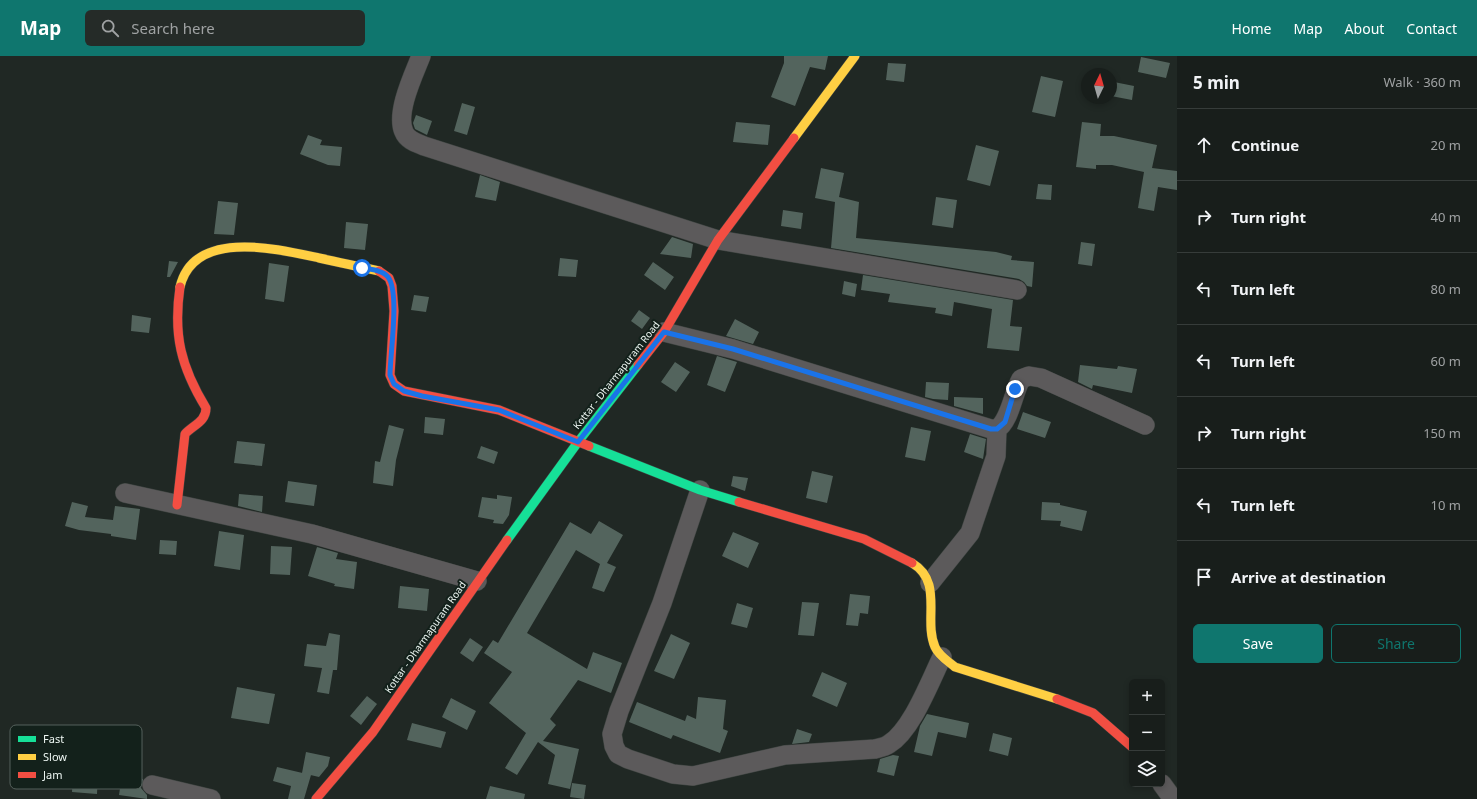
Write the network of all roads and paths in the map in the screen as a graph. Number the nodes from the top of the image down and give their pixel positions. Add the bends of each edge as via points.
1 (421, 56) edge
2 (855, 56) edge
3 (718, 240) junction
4 (1017, 290) dead end
5 (664, 332) junction
6 (1145, 425) dead end
7 (997, 429) junction
8 (578, 442) junction
9 (700, 490) junction
10 (125, 493) dead end
11 (177, 505) junction
12 (477, 581) junction
13 (930, 583) junction
14 (942, 657) junction
15 (1129, 744) edge
16 (152, 785) dead end
17 (1164, 787) edge
18 (211, 799) edge
19 (316, 799) edge
20 (1173, 799) edge

1 - 3 street via 406,94 402,114 404,132 411,140
2 - 3 street, Kottar - Dharmapuram Road
3 - 4 street
3 - 5 street, Kottar - Dharmapuram Road
5 - 7 street via 733,349
5 - 8 street, Kottar - Dharmapuram Road
6 - 7 street via 1041,378 1029,376 1021,379 1015,389 1005,422
7 - 13 street via 996,456 970,533
8 - 9 street
8 - 11 street via 499,410 422,396 404,391 394,384 390,375 394,302 392,286 388,276 379,271 271,247 218,250 189,267 180,287 178,323 182,359 206,412 202,421 185,434
8 - 12 street, Kottar - Dharmapuram Road
9 - 13 street via 864,539 894,552 918,567
9 - 14 street via 662,603 619,710 612,734 618,754 673,774 693,776 785,755 875,749 888,745 902,734
10 - 11 street
11 - 12 street via 312,534
12 - 19 street, Kottar - Dharmapuram Road via 373,732
13 - 14 street via 935,647
14 - 15 street via 955,667 1070,703 1093,713
16 - 18 street
17 - 20 street

